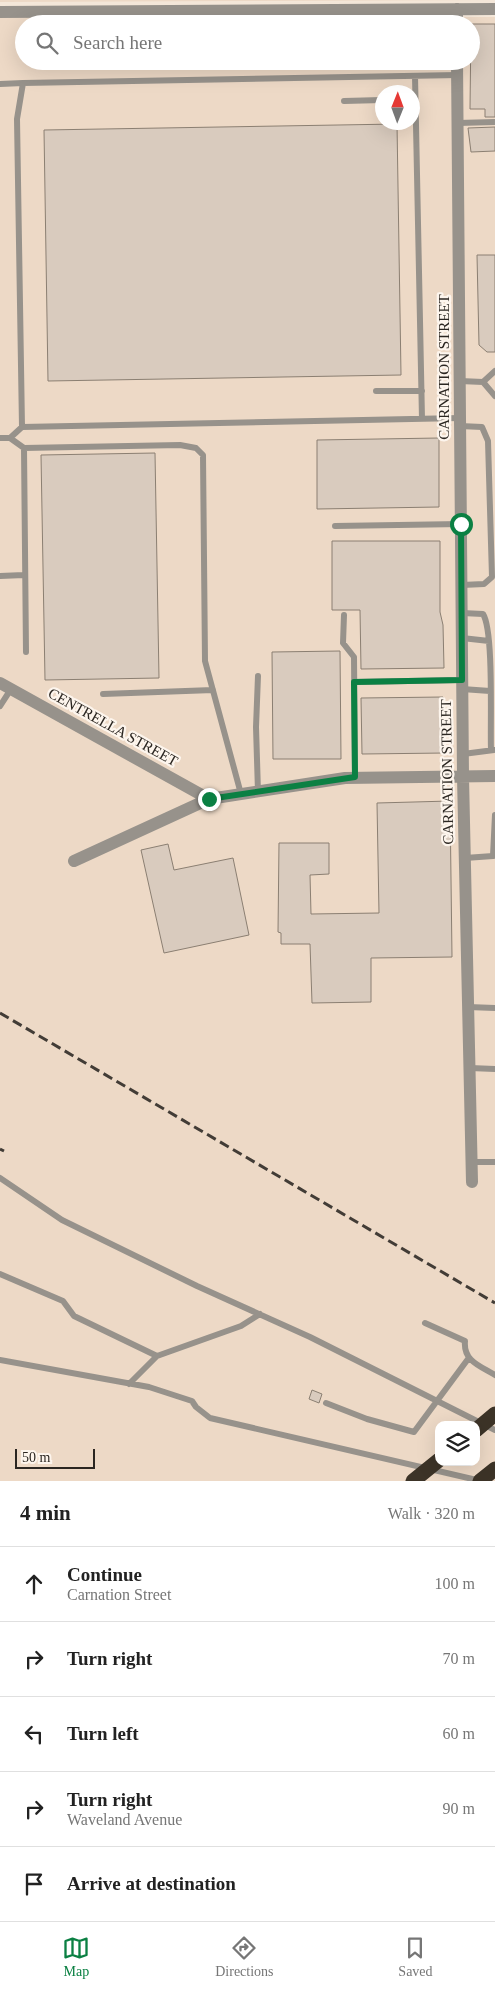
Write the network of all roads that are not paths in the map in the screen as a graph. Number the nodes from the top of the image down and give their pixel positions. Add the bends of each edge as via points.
1 (90, 6) edge
2 (237, 6) edge
3 (457, 9) junction
4 (495, 9) edge
5 (0, 12) edge
6 (457, 15) edge
7 (458, 70) edge
8 (458, 75) junction
9 (416, 76) junction
10 (23, 83) junction
11 (0, 84) edge
12 (415, 85) edge
13 (375, 100) edge
14 (344, 101) dead end
15 (458, 122) junction
16 (495, 122) edge
17 (415, 130) edge
18 (495, 371) edge
19 (460, 381) junction
20 (483, 382) junction
21 (376, 391) dead end
22 (422, 391) junction
23 (495, 396) edge
24 (422, 419) junction
25 (460, 422) junction
26 (22, 427) junction
27 (0, 438) edge
28 (10, 438) junction
29 (24, 448) junction
30 (461, 524) junction
31 (335, 526) dead end
32 (24, 575) junction
33 (0, 576) edge
34 (462, 585) junction
35 (462, 613) junction
36 (344, 615) dead end
37 (462, 638) junction
38 (489, 641) junction
39 (26, 652) dead end
40 (258, 676) dead end
41 (354, 682) junction
42 (462, 684) junction
43 (6, 686) edge
44 (214, 690) junction
45 (490, 691) junction
46 (103, 694) dead end
47 (0, 706) edge
48 (493, 750) edge
49 (463, 754) junction
50 (495, 776) edge
51 (355, 777) junction
52 (463, 777) junction
53 (258, 792) junction
54 (240, 794) junction
55 (209, 799) junction
56 (495, 815) edge
57 (465, 858) junction
58 (74, 861) dead end
59 (468, 1007) junction
60 (495, 1008) edge
61 (470, 1068) junction
62 (495, 1069) edge
63 (472, 1162) junction
64 (495, 1162) edge
65 (0, 1178) edge
66 (472, 1182) dead end
67 (0, 1273) edge
68 (260, 1314) junction
69 (425, 1323) dead end
70 (157, 1356) junction
71 (468, 1359) junction
72 (0, 1360) edge
73 (495, 1374) edge
74 (130, 1384) junction
75 (437, 1402) junction
76 (326, 1403) dead end
77 (495, 1414) edge
78 (480, 1427) edge
79 (495, 1430) edge
80 (435, 1463) edge
81 (495, 1468) edge
82 (413, 1481) edge
83 (481, 1481) edge

1 - 2 street
1 - 5 street
2 - 3 street
3 - 4 street
3 - 6 street
7 - 8 street, CARNATION STREET
8 - 9 lane
8 - 15 street, CARNATION STREET
9 - 10 lane
9 - 12 lane
10 - 11 lane
10 - 26 lane via 17,120
13 - 14 lane
15 - 16 lane
15 - 19 street, CARNATION STREET
17 - 22 lane
18 - 20 lane
19 - 20 lane
19 - 25 street, CARNATION STREET
20 - 23 lane
21 - 22 lane
22 - 24 lane
24 - 25 lane
24 - 26 lane
25 - 30 street, CARNATION STREET
25 - 34 lane via 482,427 488,441 492,577 484,584
26 - 28 lane
27 - 28 lane
28 - 29 lane
29 - 32 lane
29 - 44 lane via 180,445 196,448 203,455 205,661
30 - 31 lane
30 - 34 street, CARNATION STREET
32 - 33 lane
32 - 39 lane
34 - 35 street, CARNATION STREET
35 - 37 street, CARNATION STREET
35 - 38 lane via 483,614
36 - 41 lane via 343,643 354,657
37 - 38 lane
37 - 42 street, CARNATION STREET
38 - 45 lane
40 - 53 lane
41 - 42 lane
41 - 51 lane
42 - 45 lane
42 - 49 street, CARNATION STREET
43 - 47 lane
43 - 55 street, CENTRELLA STREET
44 - 46 lane
44 - 54 lane
45 - 48 lane
48 - 49 lane
49 - 52 street, CARNATION STREET
50 - 52 street
51 - 52 street
51 - 53 street
52 - 57 street, CARNATION STREET
53 - 54 street
54 - 55 street
55 - 58 street
56 - 57 lane via 493,856
57 - 59 street, CARNATION STREET
59 - 60 lane
59 - 61 street, CARNATION STREET
61 - 62 lane
61 - 63 street, CARNATION STREET
63 - 64 lane
63 - 66 street, CARNATION STREET
65 - 68 lane via 62,1220
67 - 70 lane via 64,1301 74,1316
68 - 70 lane via 241,1326
68 - 75 lane
69 - 71 lane via 465,1341
70 - 74 lane
71 - 73 lane
71 - 75 lane
72 - 74 lane
74 - 83 lane via 192,1401 210,1418
75 - 76 lane via 414,1432
75 - 79 lane
77 - 78 highway, bridge
80 - 82 highway, bridge
81 - 83 highway, bridge

